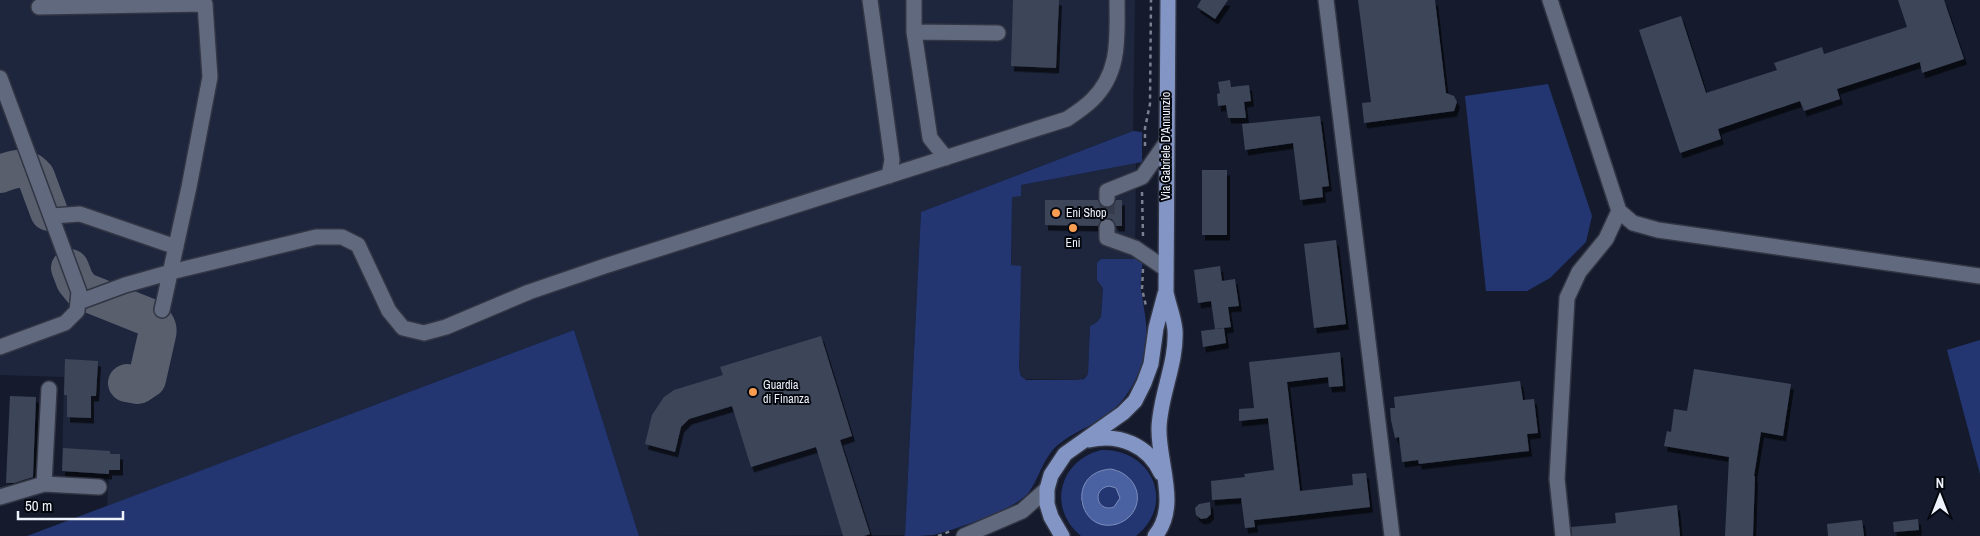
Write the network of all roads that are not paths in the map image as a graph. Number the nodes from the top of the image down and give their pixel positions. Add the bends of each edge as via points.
1 (870, 0) edge
2 (914, 0) edge
3 (1117, 0) edge
4 (1168, 0) edge
5 (1326, 0) edge
6 (1550, 0) edge
7 (39, 6) dead end
8 (914, 32) junction
9 (998, 33) dead end
10 (0, 78) edge
11 (1166, 143) junction
12 (946, 158) junction
13 (889, 176) junction
14 (1107, 200) tunnel mouth
15 (1619, 211) junction
16 (52, 216) junction
17 (1107, 227) tunnel mouth
18 (176, 247) junction
19 (1166, 268) junction
20 (171, 272) junction
21 (1980, 276) edge
22 (1166, 292) junction
23 (79, 302) junction
24 (162, 310) dead end
25 (0, 348) edge
26 (49, 389) dead end
27 (1086, 441) junction
28 (1164, 479) junction
29 (44, 484) junction
30 (99, 487) dead end
31 (1047, 489) junction
32 (0, 497) edge
33 (960, 533) edge
34 (1062, 536) edge
35 (1155, 536) edge
36 (1392, 536) edge
37 (1563, 536) edge

1 - 13 street via 892,160
2 - 8 street
3 - 12 street via 1117,54 1108,78 1093,99 1068,119
4 - 11 main road, Via Gabriele D'Annunzio
5 - 36 street
6 - 15 street
7 - 18 street via 205,4 210,77
8 - 9 street
8 - 12 street via 930,138
10 - 16 street
11 - 14 street via 1142,177 1107,191
11 - 19 main road, Via Gabriele D'Annunzio
12 - 13 street
13 - 20 street via 605,266 424,333 403,328 389,311 358,245 342,237 316,237
15 - 21 street via 1633,223 1658,230
15 - 37 street via 1606,239 1579,272 1567,298 1556,479
16 - 18 street via 80,214
16 - 23 street via 80,292
17 - 19 street via 1107,238 1135,248
18 - 20 street
19 - 22 main road, Via Gabriele D'Annunzio
20 - 23 street
20 - 24 street
22 - 27 main road via 1151,364 1135,400
22 - 28 main road via 1175,329 1159,425
23 - 25 street via 77,311 65,323
26 - 29 street
27 - 28 main road via 1099,438 1127,440 1150,455
27 - 31 main road via 1065,454
28 - 35 main road via 1168,506
29 - 30 street
29 - 32 street
31 - 33 street via 1022,511
31 - 34 main road via 1051,517

